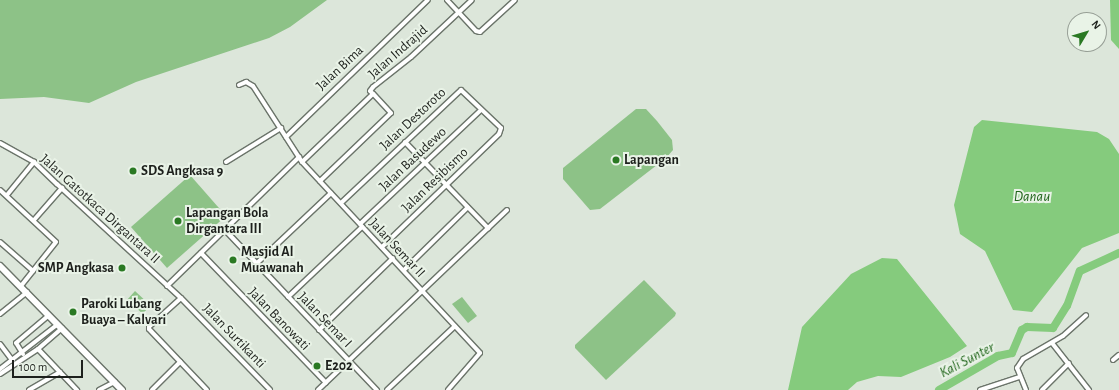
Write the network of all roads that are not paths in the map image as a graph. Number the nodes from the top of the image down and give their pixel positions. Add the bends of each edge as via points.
1 (428, 0) edge
2 (447, 0) edge
3 (472, 0) edge
4 (515, 0) edge
5 (459, 12) junction
6 (239, 85) dead end
7 (373, 94) junction
8 (481, 110) junction
9 (281, 128) junction
10 (500, 128) joint
11 (286, 137) junction
12 (405, 142) junction
13 (0, 143) edge
14 (299, 157) junction
15 (34, 162) junction
16 (226, 162) dead end
17 (302, 162) junction
18 (424, 163) junction
19 (320, 181) junction
20 (446, 185) junction
21 (62, 188) junction
22 (0, 190) edge
23 (331, 193) junction
24 (6, 195) junction
25 (341, 203) junction
26 (468, 207) junction
27 (507, 210) dead end
28 (34, 220) junction
29 (361, 225) junction
30 (488, 228) junction
31 (224, 230) junction
32 (0, 242) edge
33 (382, 247) junction
34 (201, 253) junction
35 (393, 258) junction
36 (256, 264) junction
37 (0, 266) edge
38 (405, 269) junction
39 (33, 271) junction
40 (21, 286) junction
41 (167, 286) junction
42 (423, 291) junction
43 (27, 292) junction
44 (288, 297) junction
45 (181, 298) junction
46 (0, 314) edge
47 (48, 314) junction
48 (1086, 315) dead end
49 (60, 326) junction
50 (455, 326) junction
51 (319, 330) junction
52 (1052, 342) junction
53 (0, 344) edge
54 (38, 349) junction
55 (22, 354) junction
56 (1119, 355) edge
57 (1113, 360) dead end
58 (12, 361) junction
59 (349, 361) junction
60 (180, 362) junction
61 (1069, 363) junction
62 (0, 369) edge
63 (60, 372) junction
64 (0, 374) edge
65 (1019, 377) junction
66 (115, 382) junction
67 (326, 383) junction
68 (29, 390) edge
69 (77, 390) edge
70 (100, 390) edge
71 (122, 390) edge
72 (152, 390) edge
73 (207, 390) edge
74 (270, 390) edge
75 (318, 390) edge
76 (377, 390) edge
77 (387, 390) edge
78 (448, 390) edge
79 (980, 390) edge
80 (1026, 390) edge
81 (1042, 390) edge
82 (1089, 390) edge

1 - 11 street, Jalan Bima
2 - 5 street
3 - 5 street
4 - 5 street via 480,32
5 - 7 street, Jalan Indrajid via 411,58 373,87 370,91
6 - 9 street via 246,82 251,84
7 - 17 street, Jalan Indrajid
7 - 19 street via 391,113
8 - 10 street, Jalan Destoroto
8 - 12 street, Jalan Destoroto via 461,90
8 - 18 street, Jalan Basudewo
9 - 11 street
9 - 16 street
10 - 20 street, Jalan Resibismo via 499,134
11 - 14 street
12 - 18 street
12 - 25 street, Jalan Destoroto
13 - 15 street, Jalan Gatotkaca Dirgantara II
14 - 17 street, Jalan Semar II
14 - 31 street
15 - 21 street, Jalan Gatotkaca Dirgantara II
15 - 24 street
17 - 19 street, Jalan Semar II
18 - 20 street
18 - 29 street, Jalan Basudewo
19 - 23 street, Jalan Semar II
20 - 26 street
20 - 33 street, Jalan Resibismo
21 - 28 street
21 - 41 street, Jalan Gatotkaca Dirgantara II
22 - 24 street
23 - 25 street, Jalan Semar II
23 - 36 street
24 - 28 street
25 - 29 street, Jalan Semar II
26 - 30 street
26 - 38 street
27 - 30 street
28 - 39 street via 56,243
29 - 33 street, Jalan Semar II
29 - 44 street, Jalan Basudewo
30 - 42 street
31 - 34 street
31 - 36 street, Jalan Semar I
32 - 39 street
33 - 35 street, Jalan Semar II
34 - 41 street
34 - 67 street, Jalan Banowati
35 - 38 street, Jalan Semar II
35 - 51 street
36 - 44 street, Jalan Semar I
37 - 40 main road
38 - 42 street, Jalan Semar II
39 - 40 street
40 - 43 main road
41 - 45 street, Jalan Gatotkaca Dirgantara II
42 - 50 street, Jalan Semar II
42 - 59 street
43 - 46 street
43 - 47 main road
44 - 51 street, Jalan Semar I
45 - 60 street via 149,327
45 - 74 street, Jalan Surtikanti
47 - 49 main road
47 - 55 street via 16,343
48 - 52 street
49 - 54 street
49 - 55 street
49 - 66 main road
50 - 77 street
50 - 78 street, Jalan Semar II via 480,352
51 - 59 street, Jalan Semar I
52 - 61 street
52 - 65 street via 1023,359 1017,368
53 - 58 street
54 - 63 street
54 - 64 street
55 - 58 street
56 - 57 street
58 - 62 street
59 - 67 street
59 - 76 street, Jalan Semar I
60 - 72 street
60 - 73 street
61 - 81 street
61 - 82 street
63 - 68 street
63 - 69 street
65 - 79 street
65 - 80 street
66 - 70 street
66 - 71 main road
67 - 75 street

